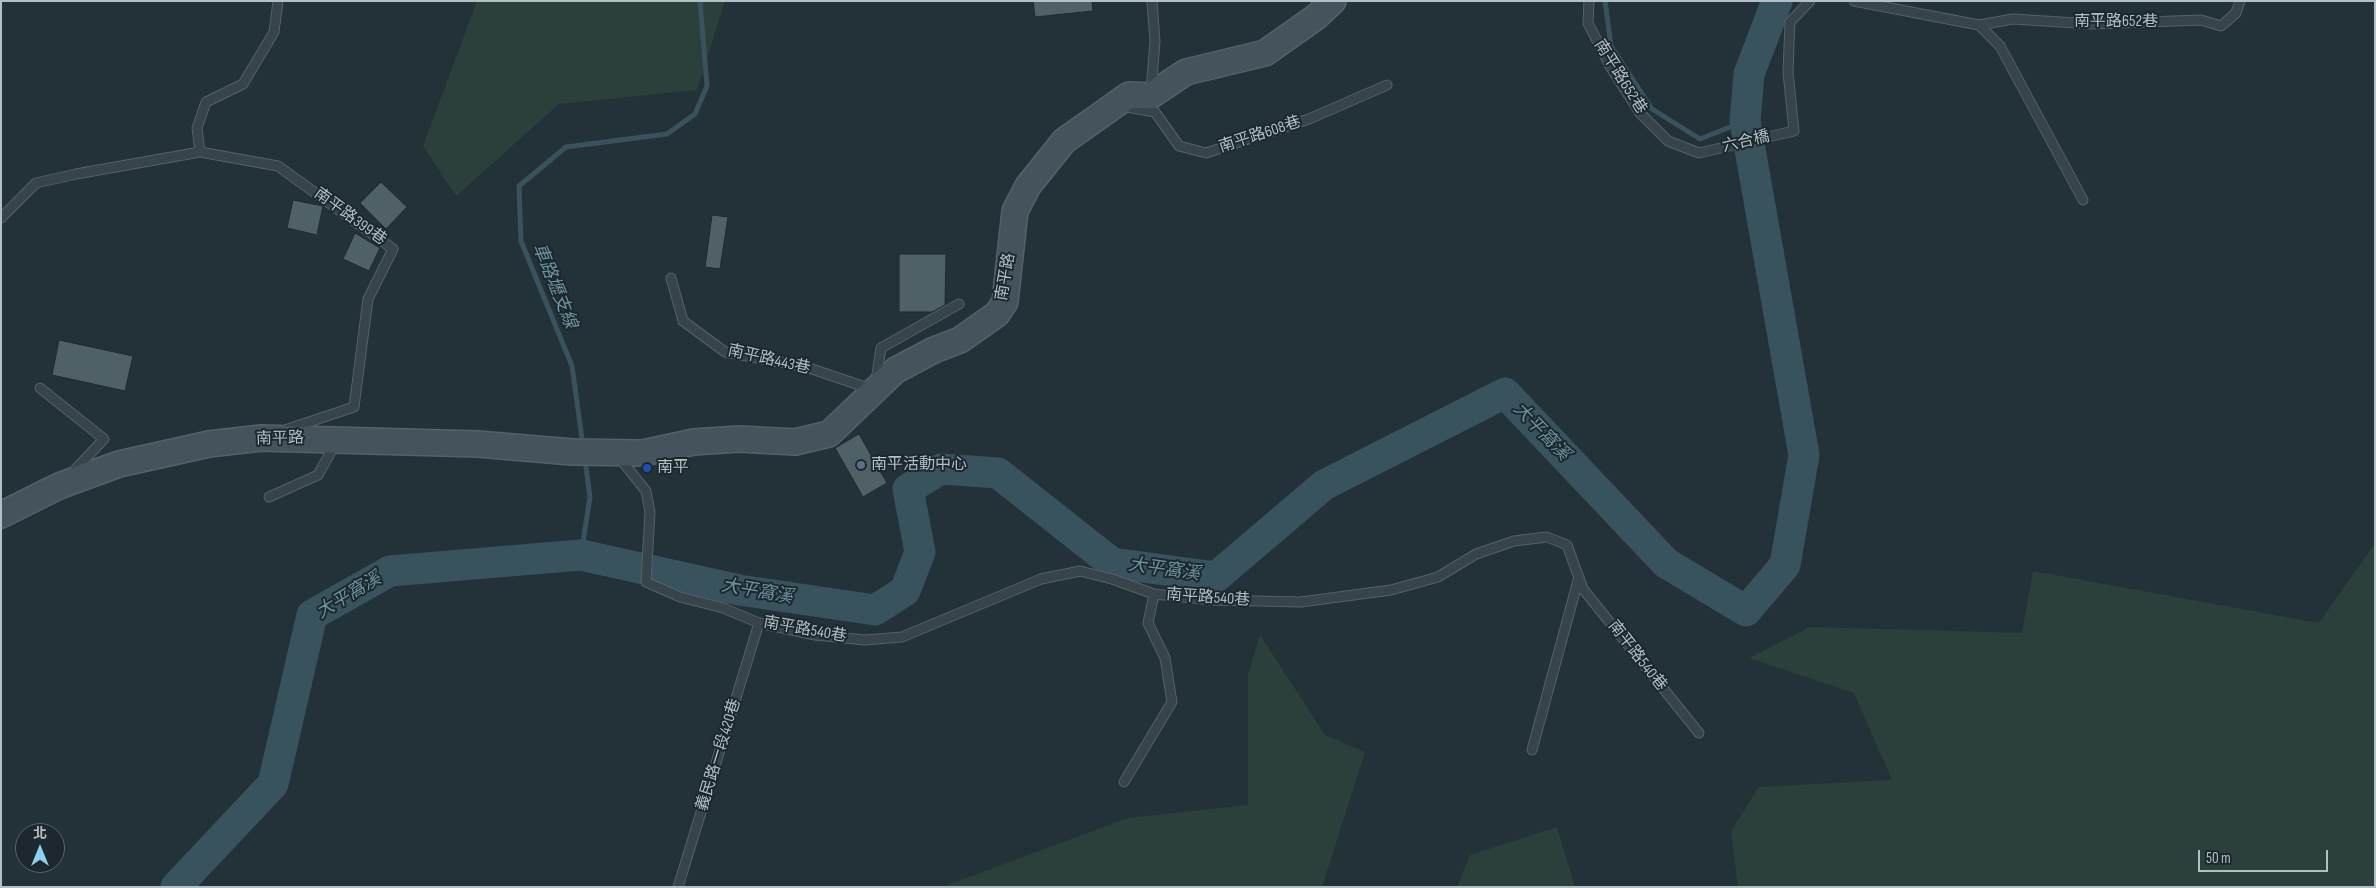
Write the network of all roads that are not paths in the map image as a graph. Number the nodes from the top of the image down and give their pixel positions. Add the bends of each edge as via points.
1 (278, 1) edge
2 (1152, 1) edge
3 (1333, 1) edge
4 (1589, 1) edge
5 (1810, 1) edge
6 (1854, 1) edge
7 (2240, 1) edge
8 (1979, 25) junction
9 (1387, 85) dead end
10 (1150, 96) junction
11 (1116, 105) junction
12 (200, 152) junction
13 (1699, 153) joint
14 (2082, 200) dead end
15 (1, 218) edge
16 (671, 278) dead end
17 (959, 304) dead end
18 (40, 388) dead end
19 (875, 390) junction
20 (261, 438) junction
21 (338, 439) junction
22 (616, 452) junction
23 (59, 486) junction
24 (269, 497) dead end
25 (1, 515) edge
26 (1579, 577) junction
27 (1154, 594) junction
28 (759, 623) junction
29 (1699, 733) dead end
30 (1532, 750) dead end
31 (1124, 782) dead end
32 (678, 887) edge

1 - 12 lane via 274,32 243,84 206,102 196,128
2 - 10 lane via 1155,41
3 - 10 street, 南平路 via 1265,53 1186,72
4 - 13 lane, 南平路652巷 via 1588,23 1640,113 1668,141
5 - 13 lane, 六合橋 via 1790,22 1788,72 1794,131
6 - 8 lane, 南平路652巷
7 - 8 lane, 南平路652巷 via 2236,13 2221,26 2200,20 2092,24 2014,19
8 - 14 lane via 2000,46
9 - 11 lane, 南平路608巷 via 1309,119 1206,153 1179,146 1155,112
10 - 11 street, 南平路 via 1130,95
11 - 19 street, 南平路 via 1064,140 1028,186 1015,211 1005,302 997,314 960,340 896,370
12 - 15 lane, 南平路399巷 via 36,183
12 - 20 lane, 南平路399巷 via 278,166 393,249 368,299 354,407
16 - 19 lane, 南平路443巷 via 683,321 725,352 806,367
17 - 19 lane via 881,348
18 - 23 lane via 104,439
19 - 22 street, 南平路 via 829,434 795,442 739,439 694,442 643,453
20 - 21 street, 南平路
20 - 23 street, 南平路 via 209,444 128,462
21 - 22 street, 南平路
21 - 24 lane via 318,475
22 - 28 lane, 南平路540巷 via 646,491 650,512 646,582 680,597 723,608
23 - 25 street, 南平路
26 - 27 lane, 南平路540巷 via 1567,545 1547,537 1514,541 1476,554 1438,577 1390,590 1300,602 1212,600
26 - 29 lane, 南平路540巷 via 1583,589
26 - 30 lane
27 - 28 lane, 南平路540巷 via 1080,572 1041,579 902,637 865,640 815,635
27 - 31 lane via 1148,623 1165,658 1172,702
28 - 32 lane, 義民路一段420巷

